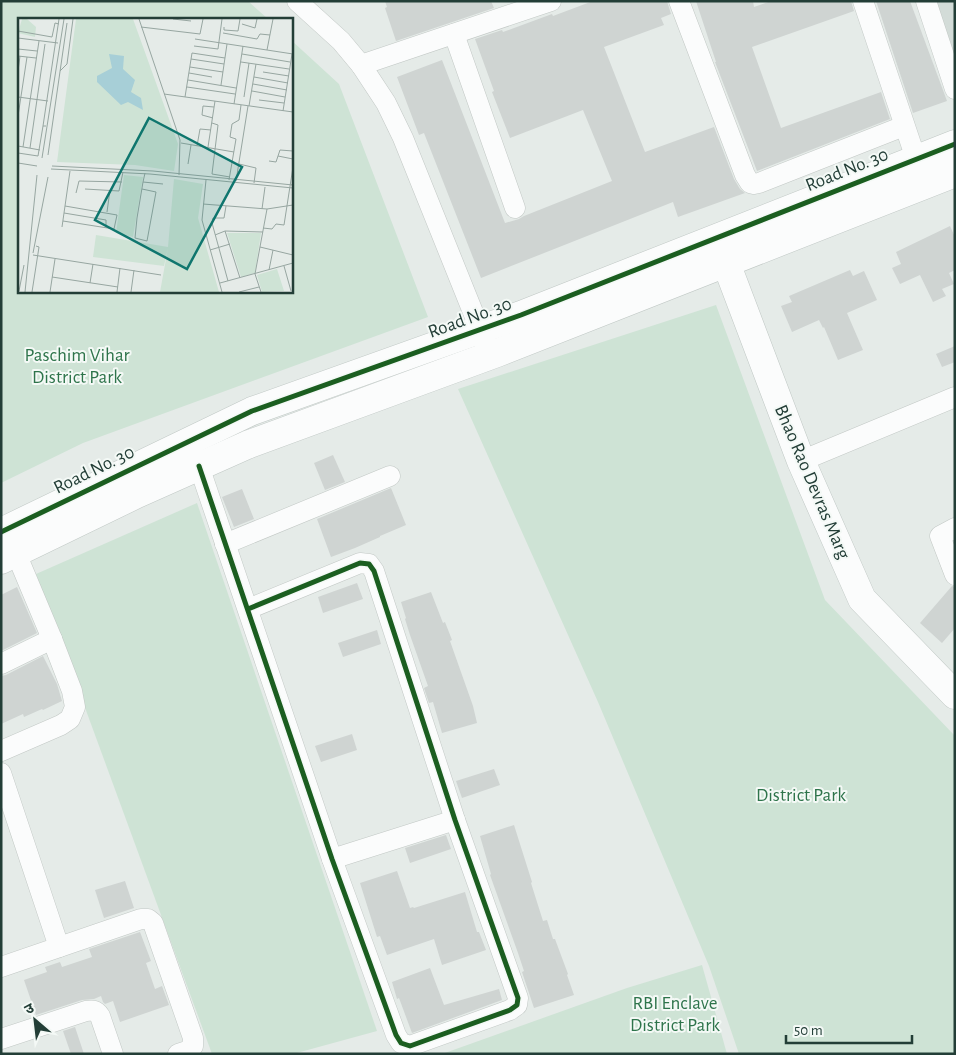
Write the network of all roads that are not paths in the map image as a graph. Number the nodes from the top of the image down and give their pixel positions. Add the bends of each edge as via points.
1 (297, 1) edge
2 (551, 1) edge
3 (679, 1) edge
4 (862, 1) edge
5 (926, 1) edge
6 (499, 10) edge
7 (454, 34) junction
8 (361, 65) junction
9 (955, 89) edge
10 (904, 126) junction
11 (955, 144) edge
12 (916, 159) junction
13 (955, 173) edge
14 (515, 208) dead end
15 (721, 251) junction
16 (481, 330) junction
17 (490, 355) junction
18 (955, 397) edge
19 (801, 461) junction
20 (199, 466) junction
21 (390, 476) dead end
22 (955, 528) edge
23 (225, 544) junction
24 (6, 548) edge
25 (955, 575) edge
26 (248, 609) junction
27 (52, 639) junction
28 (1, 664) edge
29 (955, 696) edge
30 (1, 751) edge
31 (1, 773) edge
32 (455, 820) junction
33 (332, 859) junction
34 (59, 947) junction
35 (1, 967) edge
36 (1, 1039) edge
37 (113, 1054) edge
38 (178, 1054) edge

1 - 8 street via 341,41
2 - 6 street
3 - 10 street via 750,183
4 - 10 street
5 - 9 street
6 - 7 street
7 - 8 street
7 - 14 street
8 - 16 street via 386,103 403,138
10 - 12 street
11 - 12 street, Road No. 30
12 - 15 street, Road No. 30
13 - 15 street, Road No. 30
15 - 16 street, Road No. 30
15 - 17 street, Road No. 30
15 - 19 street, Bhao Rao Devras Marg
16 - 17 street
16 - 24 street, Road No. 30 via 252,411
17 - 20 street, Road No. 30 via 247,445
18 - 19 street
19 - 29 street, Bhao Rao Devras Marg via 862,598
20 - 23 street
20 - 24 street, Road No. 30
21 - 23 street
22 - 25 street via 940,536
23 - 26 street
24 - 27 street
26 - 32 street via 360,563 369,564 374,570
26 - 33 street
27 - 28 street
27 - 30 street via 76,707 61,725
31 - 34 street
32 - 33 street
32 - 33 street via 518,998 517,1005 410,1046 401,1043 396,1035
34 - 35 street
34 - 38 street via 148,919 153,924 193,1038 193,1046
36 - 37 street via 93,1010 100,1016

